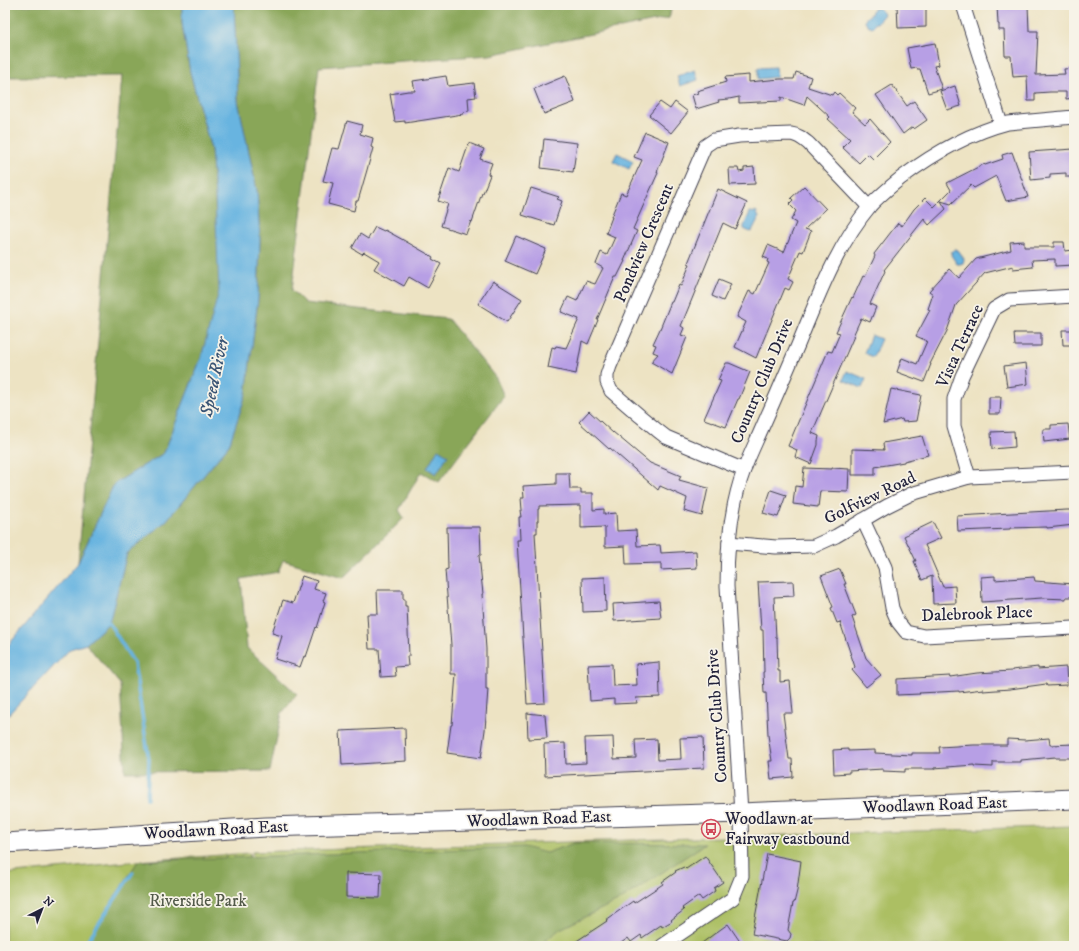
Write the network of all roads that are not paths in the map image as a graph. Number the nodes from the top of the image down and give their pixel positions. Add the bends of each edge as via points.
1 (963, 5) edge
2 (1074, 117) edge
3 (1002, 124) junction
4 (869, 207) junction
5 (1074, 296) edge
6 (744, 470) junction
7 (1074, 472) edge
8 (969, 477) junction
9 (863, 520) junction
10 (729, 543) junction
11 (1074, 628) edge
12 (1074, 799) edge
13 (741, 812) junction
14 (5, 842) edge
15 (662, 946) edge

1 - 3 street
2 - 3 street, Country Club Drive
3 - 4 street, Country Club Drive via 975,134 928,158 894,183
4 - 6 street, Country Club Drive via 848,236 830,270
4 - 6 street, Pondview Crescent via 809,144 796,135 739,136 714,140 706,146 610,366 607,382 611,391 666,437
5 - 8 street, Vista Terrace via 1009,300 994,309 962,376 954,399 954,426
6 - 10 street, Country Club Drive via 734,506
7 - 8 street, Golfview Road
8 - 9 street, Golfview Road via 911,494
9 - 10 street, Golfview Road via 814,546 776,547
9 - 11 street, Dalebrook Place via 885,567 892,608 906,632 924,636
10 - 13 street, Country Club Drive via 727,586
12 - 13 main road, Woodlawn Road East
13 - 14 main road, Woodlawn Road East via 266,827
13 - 15 street, Country Club Drive via 742,876 733,898

